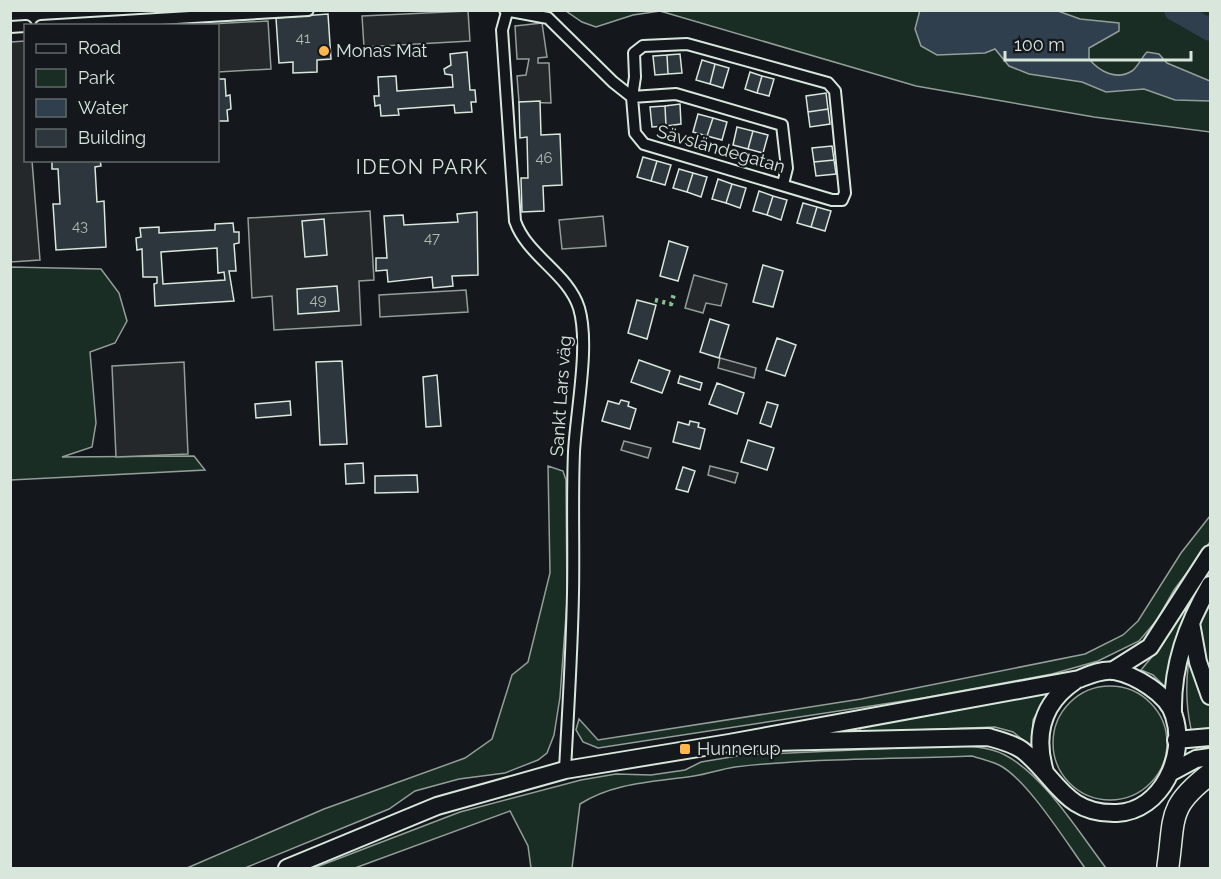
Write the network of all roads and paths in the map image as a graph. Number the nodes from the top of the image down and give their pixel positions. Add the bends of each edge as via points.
1 (308, 10) edge
2 (506, 11) edge
3 (74, 24) edge
4 (632, 97) junction
5 (783, 184) junction
6 (1210, 554) edge
7 (1210, 585) edge
8 (1191, 623) junction
9 (1112, 671) junction
10 (1078, 679) junction
11 (1210, 696) edge
12 (1173, 712) junction
13 (1210, 737) edge
14 (1176, 740) junction
15 (729, 743) junction
16 (1210, 757) edge
17 (565, 770) junction
18 (1045, 772) junction
19 (1170, 773) junction
20 (1210, 774) edge
21 (1168, 866) dead end
22 (287, 868) edge

1 - 3 street
2 - 4 street, Sankt Lars väg via 548,18
2 - 17 street, Sankt Lars väg via 502,30 515,221 537,255 573,297 583,336 573,464 573,595
4 - 5 street, Sävsländegatan via 636,133 644,144
4 - 5 street via 676,94 782,125 787,168
4 - 5 street, Sävsländegatan via 634,53 643,46 687,44 828,83 835,91 845,193 842,200
6 - 9 main road via 1150,647
7 - 8 main road
8 - 11 main road via 1198,662
8 - 12 main road via 1176,668
9 - 10 main road
9 - 12 main road via 1155,691
10 - 15 main road
10 - 18 main road via 1063,689 1043,719 1040,746
12 - 14 main road
13 - 14 main road
14 - 19 main road via 1176,757
15 - 17 main road
15 - 18 main road via 988,737 1021,749
16 - 19 main road via 1196,759
17 - 22 main road via 437,806
18 - 19 main road via 1062,794 1079,805 1118,813 1150,800
20 - 21 highway via 1190,789 1176,808

